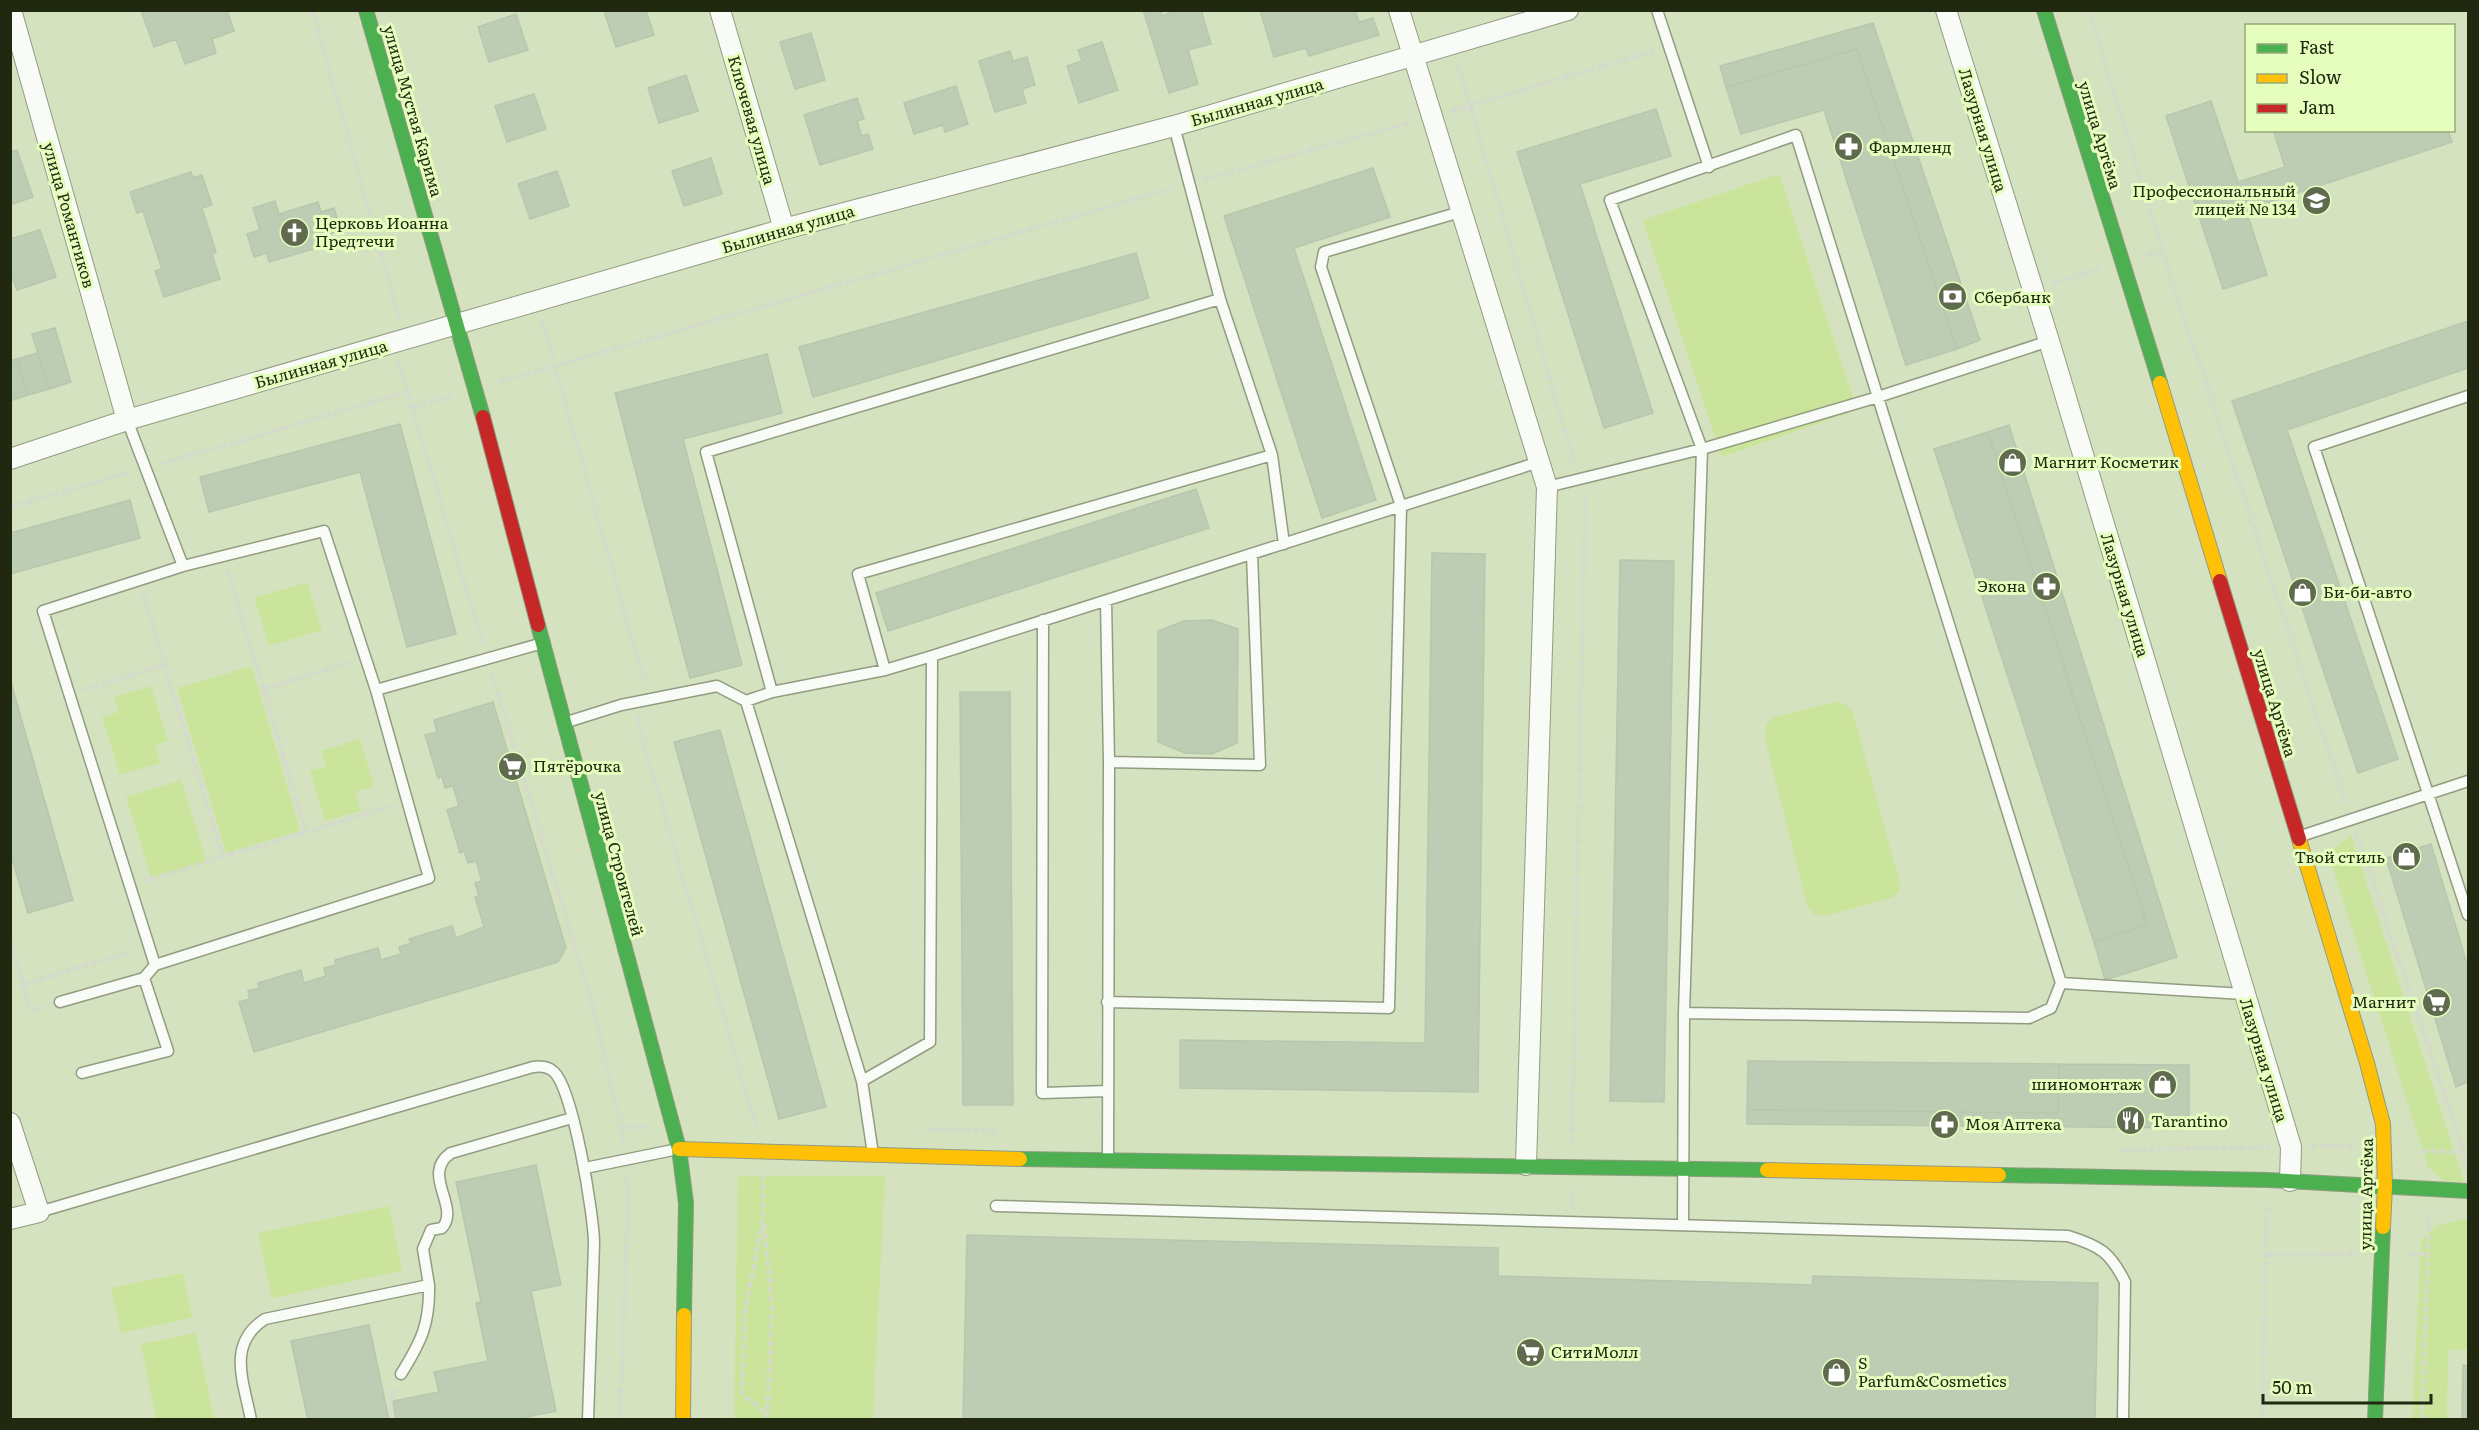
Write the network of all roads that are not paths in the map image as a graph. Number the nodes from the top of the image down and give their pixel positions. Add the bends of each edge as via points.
1 (11, 10) edge
2 (366, 10) edge
3 (720, 10) edge
4 (1399, 10) edge
5 (1568, 10) edge
6 (1657, 10) edge
7 (1947, 10) edge
8 (2044, 10) edge
9 (1413, 58) junction
10 (1174, 126) junction
11 (1709, 167) junction
12 (1461, 212) junction
13 (784, 229) junction
14 (1220, 299) junction
15 (458, 325) junction
16 (2049, 341) junction
17 (2469, 396) edge
18 (1878, 397) junction
19 (127, 420) junction
20 (1702, 449) junction
21 (1272, 455) junction
22 (10, 459) edge
23 (1539, 462) junction
24 (1547, 487) junction
25 (1401, 506) junction
26 (1284, 544) junction
27 (1252, 554) junction
28 (183, 566) junction
29 (1106, 601) junction
30 (1044, 620) junction
31 (543, 643) junction
32 (932, 656) junction
33 (885, 670) junction
34 (376, 690) junction
35 (772, 692) junction
36 (746, 700) junction
37 (564, 723) junction
38 (1109, 762) junction
39 (2469, 781) edge
40 (2430, 794) junction
41 (2298, 837) junction
42 (2469, 915) edge
43 (155, 965) junction
44 (144, 978) junction
45 (2061, 983) junction
46 (2244, 994) junction
47 (60, 1002) road end
48 (1107, 1002) junction
49 (1684, 1013) junction
50 (82, 1073) dead end
51 (862, 1081) junction
52 (1108, 1091) junction
53 (572, 1118) junction
54 (10, 1123) edge
55 (679, 1149) junction
56 (873, 1155) junction
57 (1108, 1158) junction
58 (1526, 1165) junction
59 (585, 1168) junction
60 (1684, 1169) junction
61 (2290, 1181) junction
62 (2385, 1186) junction
63 (2469, 1191) edge
64 (996, 1206) dead end
65 (39, 1212) junction
66 (10, 1219) edge
67 (1683, 1225) junction
68 (429, 1285) junction
69 (401, 1374) road end
70 (251, 1419) edge
71 (588, 1419) edge
72 (683, 1419) edge
73 (2123, 1419) edge
74 (2375, 1419) edge

1 - 19 street, улица Романтиков
2 - 15 street, улица Мустая Карима
3 - 13 street, Ключевая улица
4 - 9 street
5 - 9 street, Былинная улица
6 - 11 lane
7 - 16 street, Лазурная улица
8 - 41 street, улица Артёма
9 - 10 street, Былинная улица
9 - 12 street
10 - 13 street, Былинная улица
10 - 14 lane
11 - 18 lane via 1796,135
11 - 20 lane via 1610,200
12 - 23 street
12 - 25 lane via 1324,252 1321,267
13 - 15 street, Былинная улица
14 - 21 lane
14 - 35 lane via 706,452
15 - 19 street, Былинная улица
15 - 31 street, улица Строителей
16 - 18 lane
16 - 46 street, Лазурная улица
17 - 40 lane via 2314,447
18 - 20 lane
18 - 45 lane
19 - 22 street, Былинная улица
19 - 28 lane
20 - 24 lane
20 - 49 lane
21 - 26 lane
21 - 33 lane via 858,574
23 - 24 street
23 - 25 lane
24 - 58 street
25 - 26 lane
25 - 48 lane via 1389,1008
26 - 27 lane
27 - 29 lane
27 - 38 lane via 1260,765
28 - 34 lane via 324,531
28 - 43 lane via 43,611
29 - 30 lane
29 - 38 lane
30 - 32 lane
30 - 52 lane via 1042,1093
31 - 34 lane
31 - 37 street, улица Строителей
32 - 33 lane
32 - 51 lane via 930,1042
33 - 35 lane
34 - 43 lane via 429,878
35 - 36 lane
36 - 37 lane via 717,686 642,701
36 - 51 lane
37 - 55 street, улица Строителей
38 - 48 lane
39 - 40 lane
40 - 41 lane
40 - 42 lane
41 - 62 street, улица Артёма via 2383,1124
43 - 44 lane
44 - 47 lane
44 - 50 lane via 168,1051
45 - 46 lane
45 - 49 lane via 2051,1008 2029,1018
46 - 61 street, Лазурная улица via 2291,1147
48 - 52 lane
49 - 60 lane
51 - 56 lane
52 - 57 lane
53 - 59 lane
53 - 65 lane via 554,1072 533,1067
53 - 68 lane via 444,1158 439,1169 447,1220 442,1228 431,1230 423,1249
54 - 65 street
55 - 56 street
55 - 59 lane
55 - 72 street, улица Строителей via 686,1203
56 - 57 street
57 - 58 street
58 - 60 street
59 - 71 lane via 594,1237
60 - 61 street
60 - 67 lane
61 - 62 street
62 - 63 street
62 - 74 street, улица Артёма
64 - 67 lane
65 - 66 street
67 - 73 lane via 2068,1236 2095,1245 2115,1263 2125,1282
68 - 69 lane via 430,1307 424,1332
68 - 70 lane via 265,1319 254,1326 241,1349

